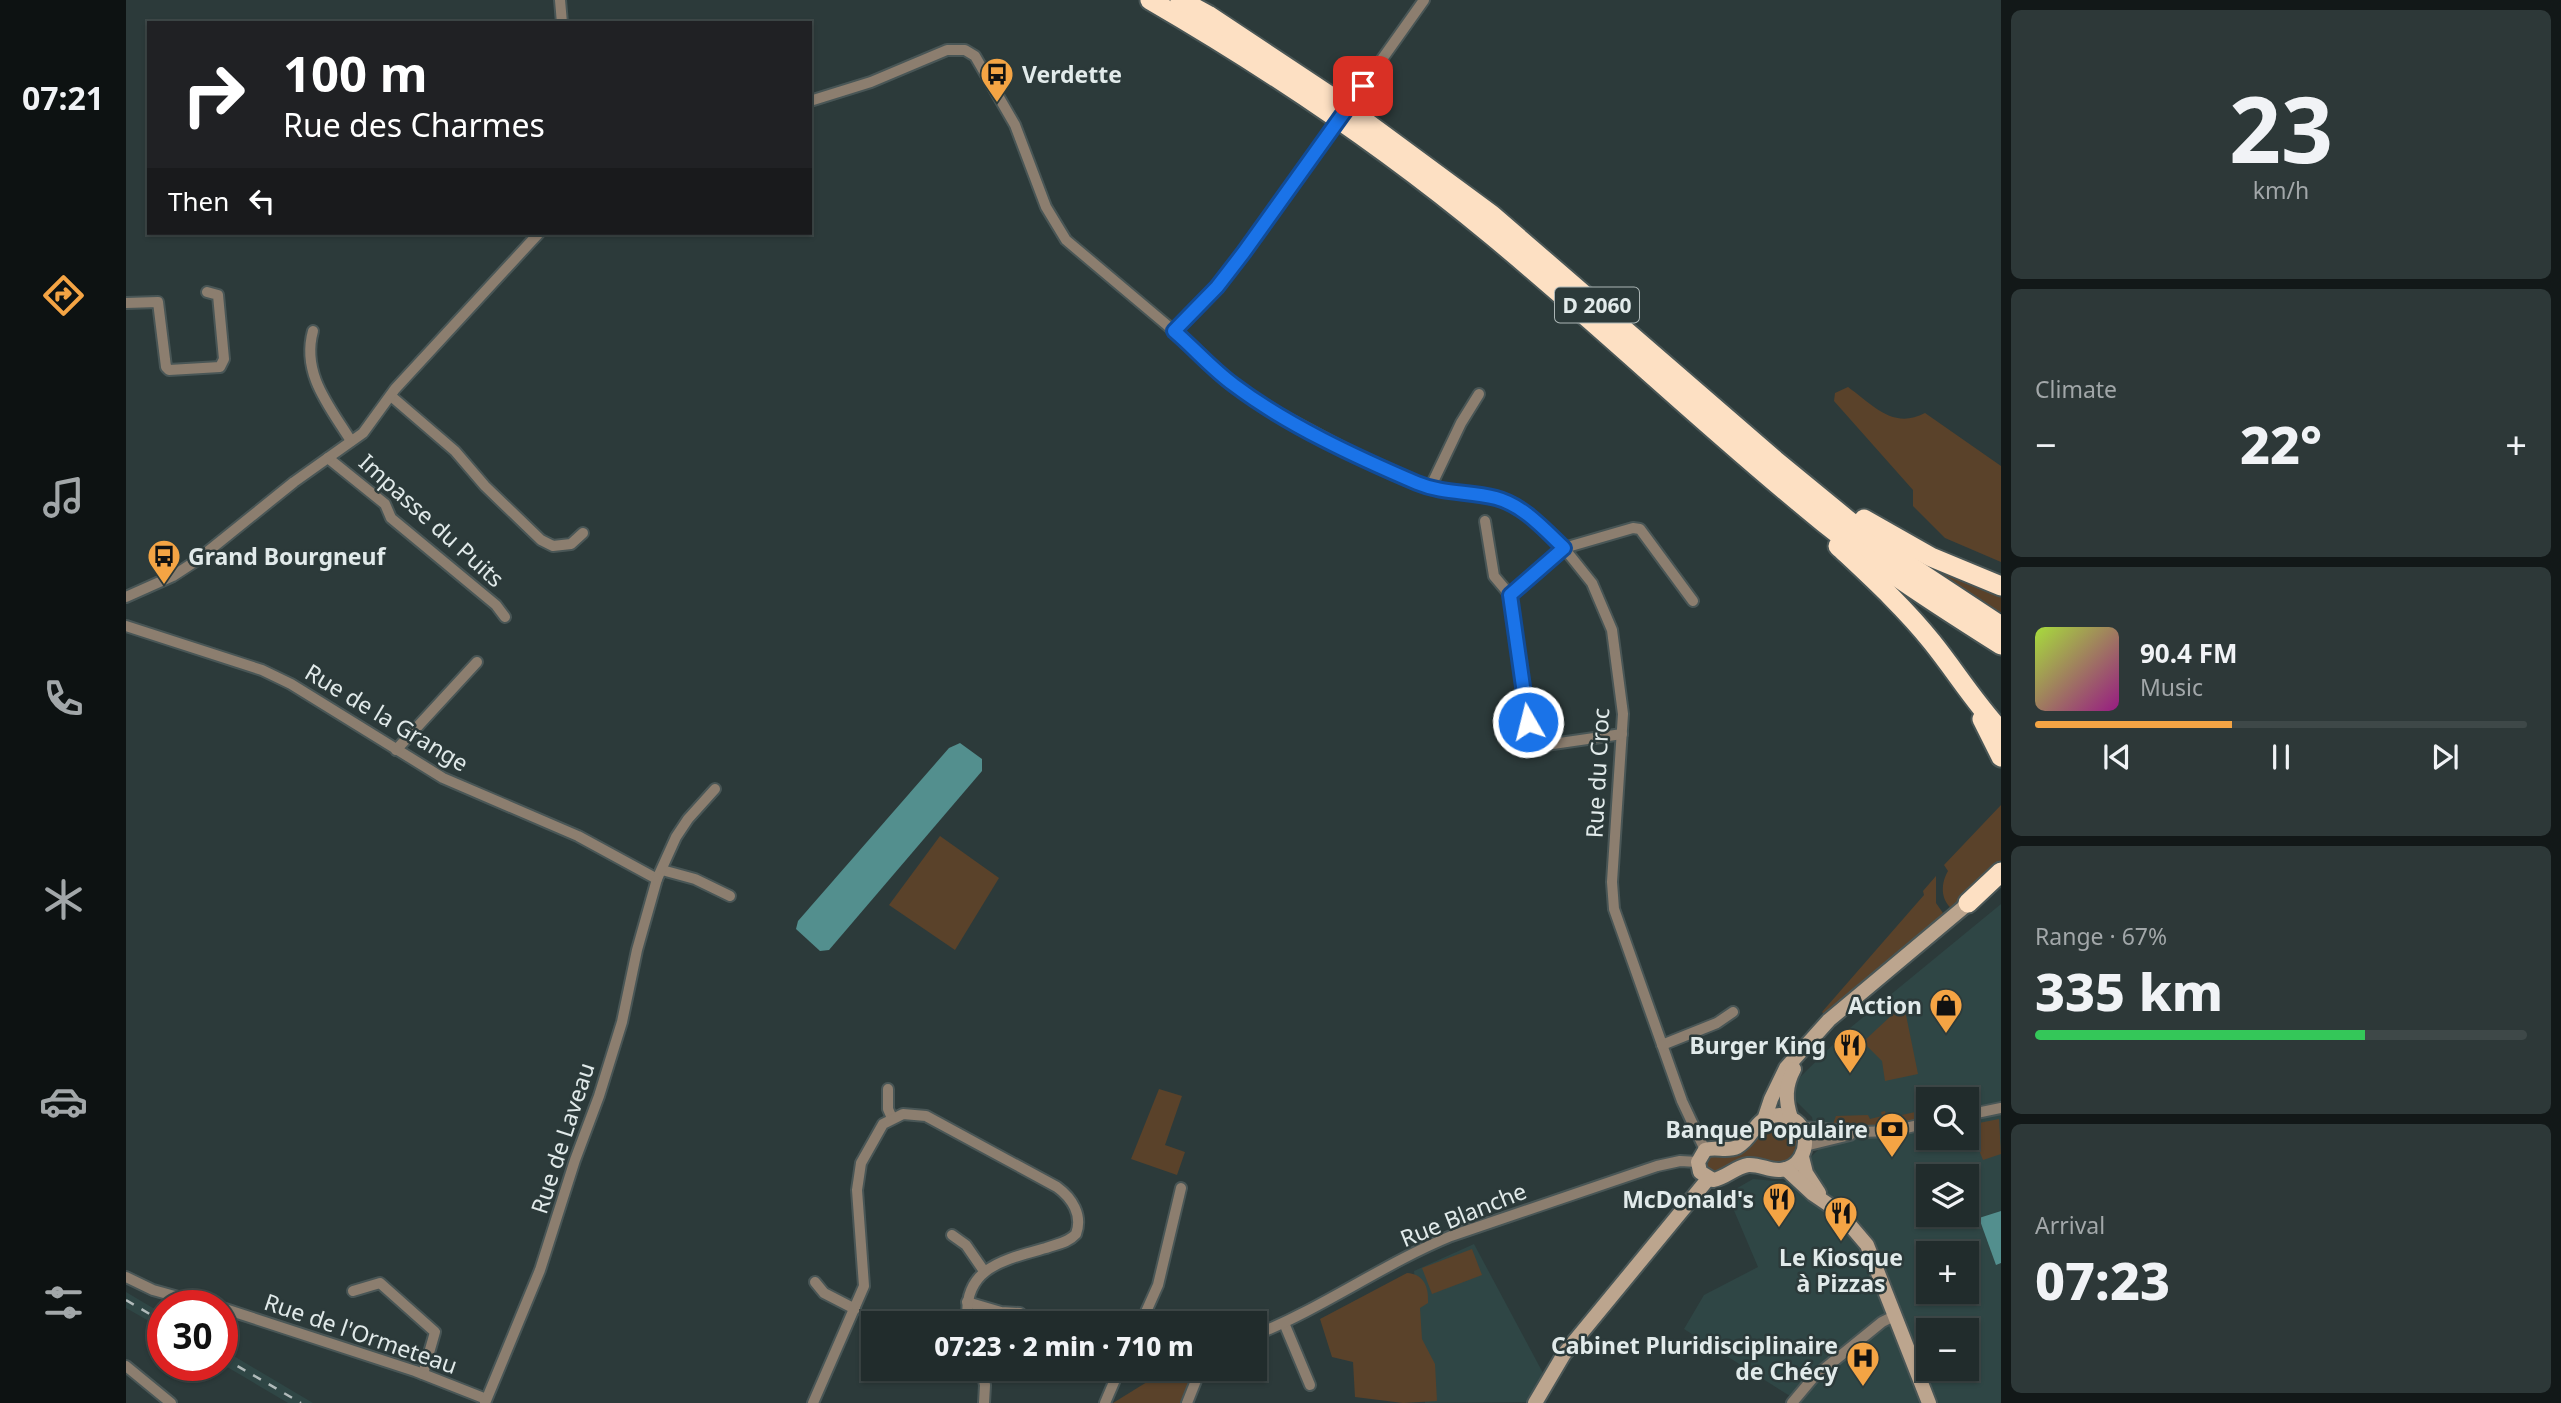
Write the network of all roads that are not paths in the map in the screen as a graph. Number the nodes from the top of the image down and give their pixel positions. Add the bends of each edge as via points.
1 (560, 0) edge
2 (1150, 0) edge
3 (1180, 0) edge
4 (1424, 0) edge
5 (562, 21) edge
6 (812, 100) edge
7 (537, 235) edge
8 (206, 292) dead end
9 (126, 303) edge
10 (313, 331) dead end
11 (1174, 331) junction
12 (1479, 394) dead end
13 (391, 396) junction
14 (1724, 416) junction
15 (351, 441) junction
16 (328, 458) junction
17 (1767, 475) junction
18 (1430, 488) junction
19 (1485, 522) dead end
20 (583, 533) dead end
21 (1564, 548) junction
22 (2001, 586) edge
23 (1510, 595) junction
24 (126, 597) edge
25 (1693, 601) dead end
26 (505, 617) dead end
27 (126, 626) edge
28 (2001, 626) edge
29 (2001, 645) edge
30 (477, 662) dead end
31 (1972, 699) junction
32 (2001, 731) edge
33 (1622, 734) junction
34 (397, 750) junction
35 (2001, 757) edge
36 (715, 789) dead end
37 (2001, 872) edge
38 (660, 874) junction
39 (2001, 878) edge
40 (2001, 884) edge
41 (730, 896) dead end
42 (1968, 903) junction
43 (1733, 1012) dead end
44 (1662, 1045) junction
45 (888, 1089) dead end
46 (2001, 1108) edge
47 (1979, 1113) edge
48 (1765, 1117) junction
49 (892, 1118) junction
50 (1796, 1122) junction
51 (1916, 1126) edge
52 (1858, 1132) junction
53 (1803, 1151) junction
54 (1701, 1156) junction
55 (1786, 1169) junction
56 (1708, 1178) junction
57 (1181, 1188) dead end
58 (1826, 1202) junction
59 (952, 1235) dead end
60 (984, 1271) junction
61 (126, 1277) edge
62 (815, 1282) dead end
63 (153, 1290) edge
64 (353, 1292) dead end
65 (967, 1302) junction
66 (855, 1309) junction
67 (967, 1311) edge
68 (998, 1311) edge
69 (1146, 1311) edge
70 (238, 1313) edge
71 (1896, 1315) junction
72 (1284, 1323) junction
73 (1267, 1330) edge
74 (126, 1366) edge
75 (423, 1374) junction
76 (984, 1381) edge
77 (1115, 1381) edge
78 (1196, 1381) edge
79 (1310, 1385) dead end
80 (486, 1401) edge
81 (171, 1403) edge
82 (813, 1403) edge
83 (984, 1403) edge
84 (1105, 1403) edge
85 (1187, 1403) edge
86 (1535, 1403) edge
87 (1791, 1403) edge
88 (1929, 1403) edge

1 - 5 street
2 - 17 highway, D 2060 via 1243,56 1422,181
3 - 14 highway, D 2060 via 1346,106 1492,215
4 - 11 street, bridge via 1217,287
6 - 11 street, Rue du Croc via 947,50 970,52 980,61 1015,125 1046,207 1066,240
7 - 13 street
8 - 9 street via 218,295 224,359 219,367 169,370 158,302
10 - 15 street via 308,349 314,380
11 - 18 street, Rue du Croc via 1257,402 1373,464
12 - 18 street
13 - 15 street via 363,433
13 - 20 street via 456,451 541,540 553,546 571,544
14 - 22 highway via 1867,522 1931,557
14 - 28 highway, D 2060 via 1895,556
15 - 16 street
16 - 24 street via 196,561
16 - 26 street, Impasse du Puits via 385,504 391,518
17 - 29 highway, D 2060 via 1891,573
17 - 31 highway via 1794,508 1906,611
18 - 21 street, Rue du Croc via 1507,502 1530,516
19 - 23 street via 1494,576
21 - 23 street
21 - 25 street via 1640,529
21 - 33 street, Rue du Croc via 1592,583 1612,630 1622,692
23 - 33 street via 1532,747
27 - 34 street, Rue de la Grange via 262,670
30 - 34 street
31 - 32 highway
31 - 35 highway
33 - 44 street, Rue du Croc via 1614,909
34 - 38 street, Rue de la Grange via 457,786
36 - 38 street, Rue de Laveau via 676,837
37 - 42 highway
38 - 41 street, Rue de la Grange via 695,880
38 - 80 street, Rue de Laveau via 599,1096 540,1270
39 - 42 street
40 - 50 street via 1836,1021 1794,1069 1786,1102
42 - 48 street via 1813,1036 1786,1068
43 - 44 street
44 - 54 street, Rue du Croc
45 - 49 street
46 - 47 street
48 - 50 street via 1780,1115
48 - 54 street via 1738,1146
49 - 60 street via 926,1116 1057,1187 1072,1202 1079,1224 1072,1238
49 - 66 street via 877,1130 858,1174 865,1275
50 - 52 street
50 - 53 street
51 - 52 street
52 - 53 street
53 - 55 street
53 - 58 street via 1806,1173
54 - 56 street via 1700,1172
54 - 72 street, Rue Blanche via 1657,1166 1451,1236
55 - 56 street via 1751,1165 1719,1179
55 - 58 street via 1812,1195
56 - 86 street via 1559,1362
57 - 69 street via 1158,1285
58 - 71 street via 1867,1245
59 - 60 street via 966,1245
60 - 65 street via 971,1286
61 - 63 street
62 - 66 street via 824,1293
64 - 75 street via 380,1283 435,1332
65 - 67 street
65 - 68 street
66 - 82 street
70 - 75 street, Rue de l'Ormeteau
71 - 87 street via 1813,1378
71 - 88 street
72 - 73 street, Rue Blanche
72 - 79 street
74 - 81 street
75 - 80 street, Rue de l'Ormeteau
76 - 83 street
77 - 84 street
78 - 85 street

